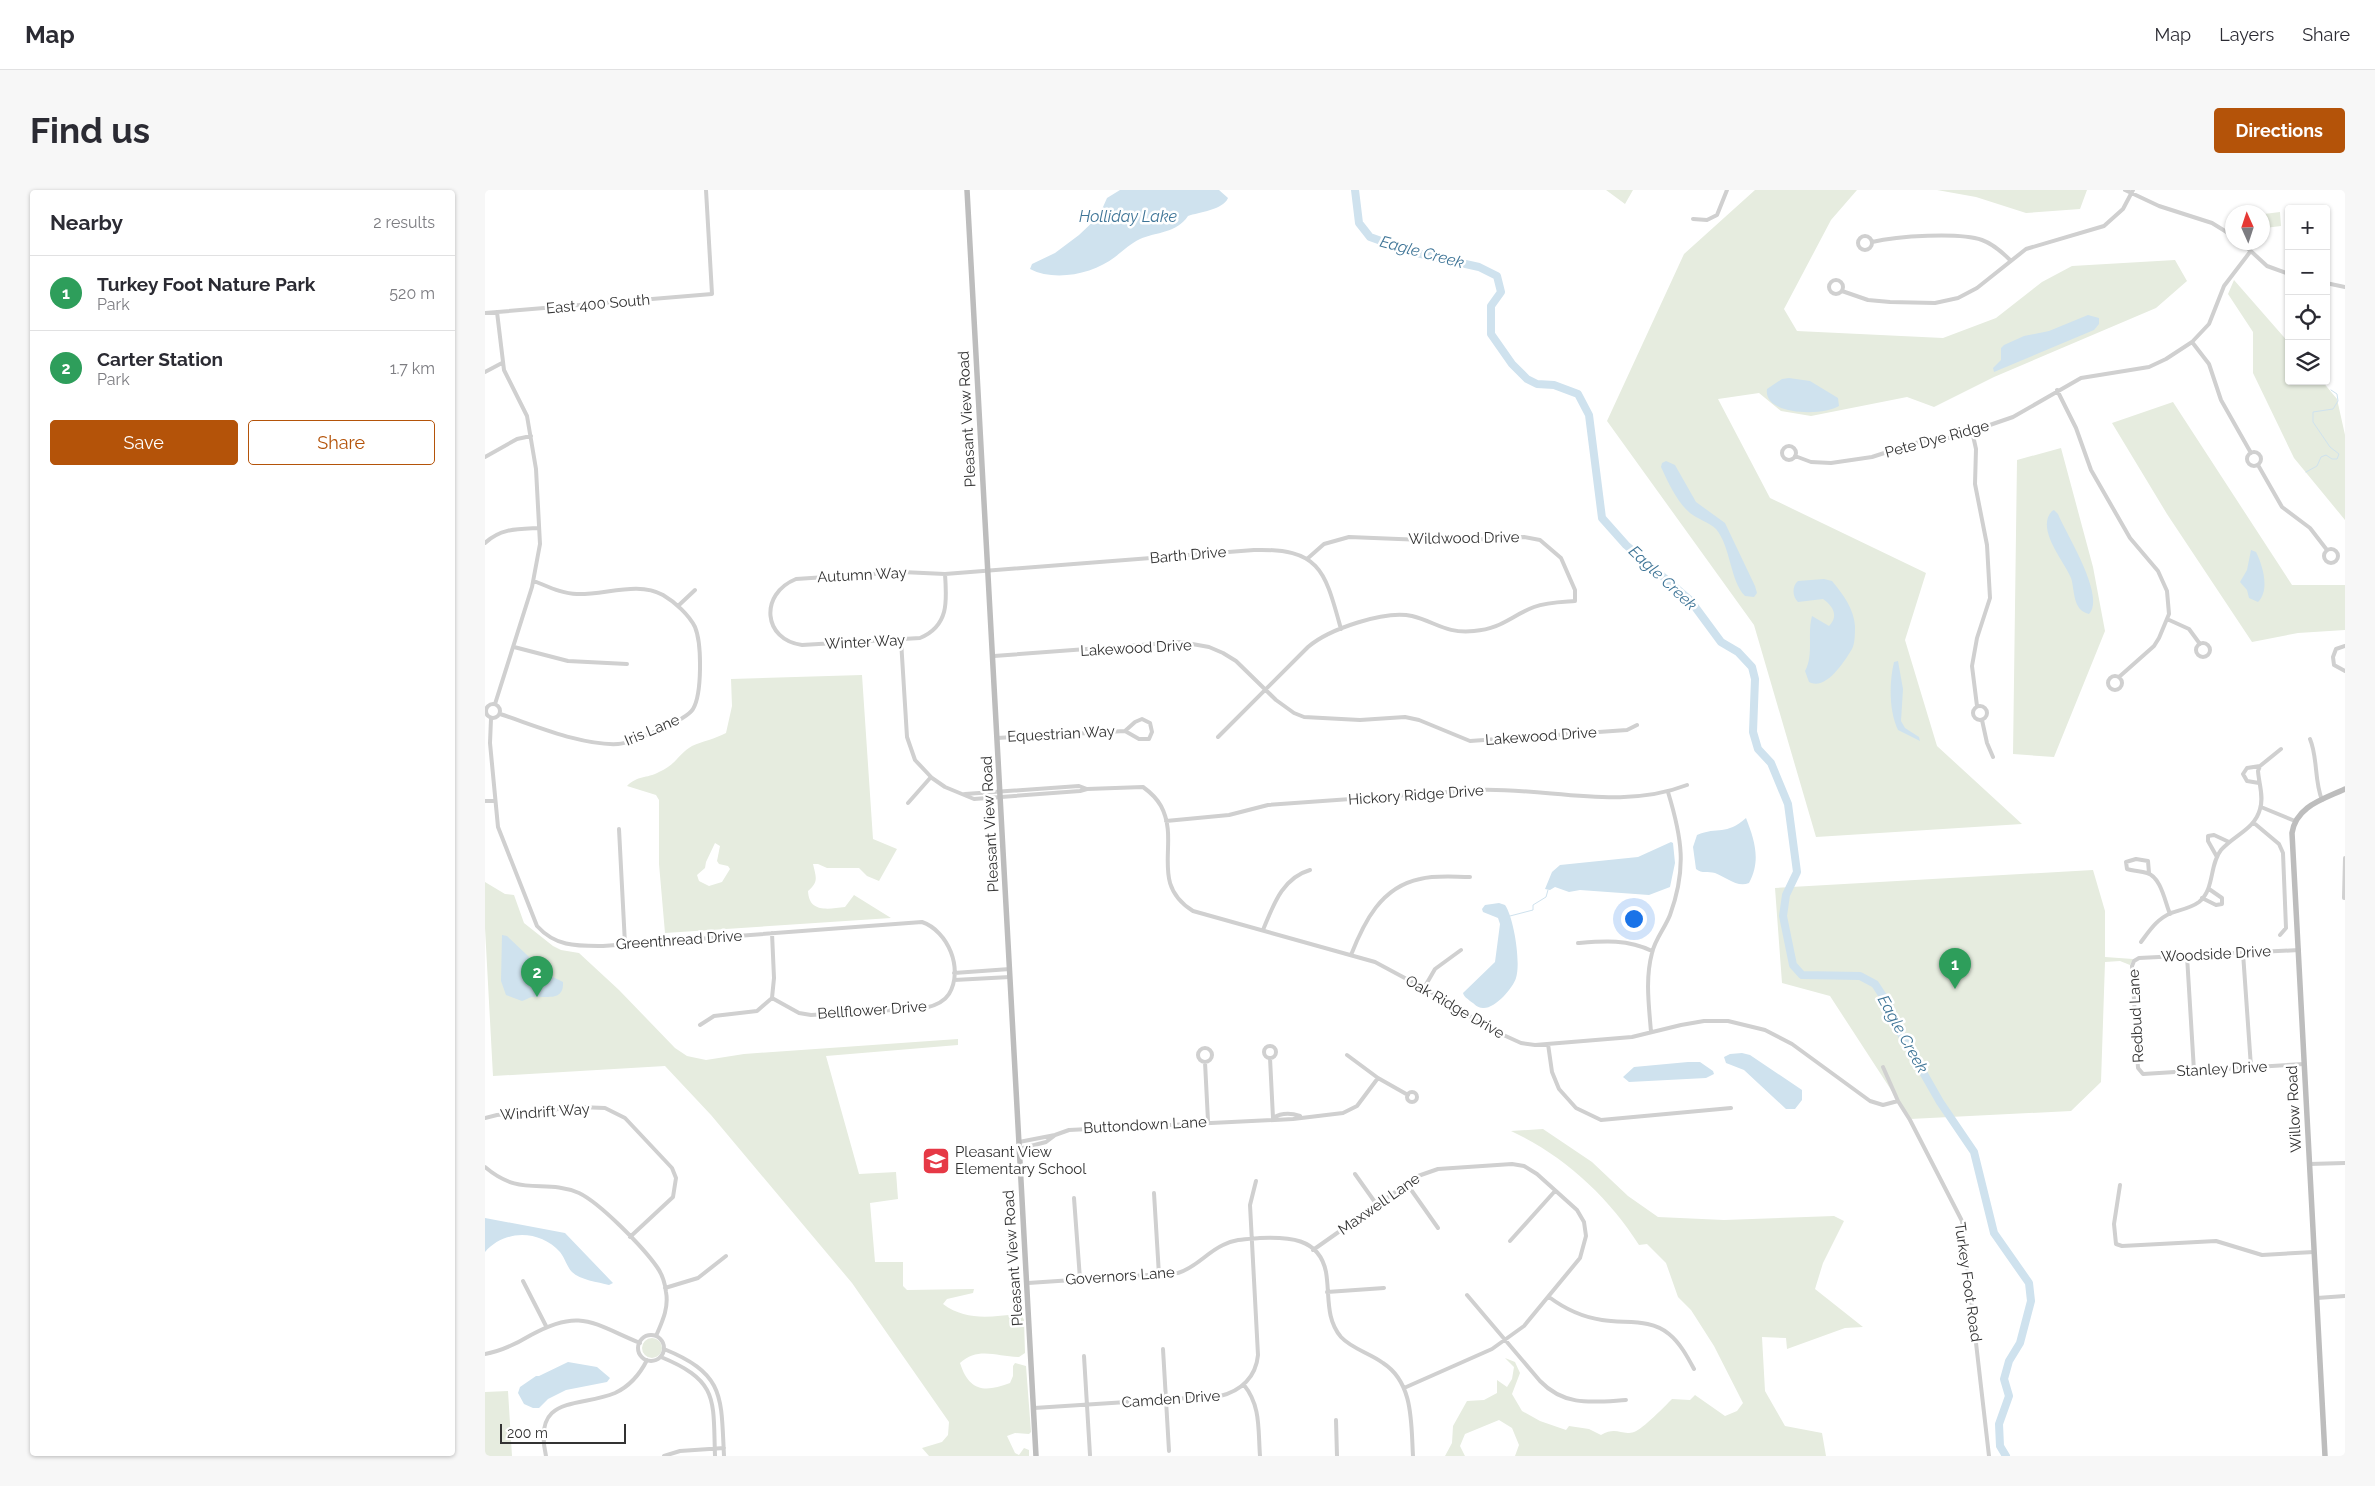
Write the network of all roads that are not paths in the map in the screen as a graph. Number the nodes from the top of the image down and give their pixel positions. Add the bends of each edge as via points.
1 (706, 190) edge
2 (967, 190) edge
3 (1727, 190) edge
4 (2125, 190) edge
5 (2132, 192) edge
6 (1693, 219) dead end
7 (2225, 230) edge
8 (1872, 242) dead end
9 (2250, 252) joint
10 (2010, 260) junction
11 (2285, 273) edge
12 (2330, 284) edge
13 (2345, 287) edge
14 (1842, 291) dead end
15 (497, 312) junction
16 (485, 313) edge
17 (2192, 342) junction
18 (502, 362) junction
19 (485, 372) edge
20 (2057, 390) junction
21 (1972, 431) junction
22 (531, 436) junction
23 (2251, 453) junction
24 (1795, 456) dead end
25 (485, 457) edge
26 (2258, 465) junction
27 (539, 528) junction
28 (485, 543) edge
29 (2327, 550) dead end
30 (1307, 559) junction
31 (987, 571) junction
32 (945, 574) junction
33 (534, 581) junction
34 (695, 590) dead end
35 (678, 606) junction
36 (2167, 619) junction
37 (774, 626) joint
38 (1341, 629) junction
39 (901, 640) junction
40 (2200, 644) dead end
41 (2345, 646) edge
42 (514, 647) junction
43 (994, 656) junction
44 (627, 664) dead end
45 (2345, 671) edge
46 (2119, 677) dead end
47 (1266, 690) junction
48 (495, 704) junction
49 (1977, 706) junction
50 (500, 714) junction
51 (491, 719) junction
52 (1982, 720) junction
53 (1637, 726) dead end
54 (1125, 731) junction
55 (997, 738) junction
56 (1218, 738) dead end
57 (2310, 739) dead end
58 (2281, 749) dead end
59 (1993, 757) dead end
60 (2260, 766) junction
61 (931, 777) junction
62 (2259, 783) junction
63 (1687, 785) dead end
64 (2345, 789) edge
65 (1668, 792) junction
66 (1001, 795) junction
67 (485, 800) edge
68 (2322, 800) junction
69 (494, 801) junction
70 (908, 803) dead end
71 (2261, 807) junction
72 (1166, 821) junction
73 (2295, 821) junction
74 (2254, 823) junction
75 (619, 830) dead end
76 (2229, 842) junction
77 (2217, 857) junction
78 (2345, 858) edge
79 (1310, 870) dead end
80 (2149, 873) junction
81 (1470, 877) dead end
82 (2209, 889) junction
83 (2202, 898) junction
84 (2344, 898) edge
85 (2169, 914) junction
86 (1263, 930) junction
87 (772, 933) junction
88 (2280, 935) dead end
89 (2141, 942) dead end
90 (1578, 943) dead end
91 (625, 944) junction
92 (1461, 950) dead end
93 (2299, 950) junction
94 (1652, 951) junction
95 (2243, 953) junction
96 (1351, 955) junction
97 (2187, 956) junction
98 (2134, 961) joint
99 (1010, 969) junction
100 (954, 973) junction
101 (1010, 977) junction
102 (954, 980) junction
103 (1424, 988) junction
104 (772, 998) junction
105 (700, 1025) dead end
106 (1651, 1032) junction
107 (1548, 1044) junction
108 (1347, 1055) dead end
109 (1270, 1058) dead end
110 (1205, 1062) dead end
111 (2304, 1064) junction
112 (1883, 1067) dead end
113 (2251, 1067) junction
114 (2194, 1071) junction
115 (2139, 1072) joint
116 (1378, 1078) junction
117 (1407, 1096) dead end
118 (1898, 1101) junction
119 (1731, 1108) dead end
120 (485, 1118) edge
121 (1273, 1118) junction
122 (1208, 1122) junction
123 (1055, 1135) junction
124 (1019, 1142) junction
125 (1019, 1150) junction
126 (2345, 1163) edge
127 (2309, 1164) junction
128 (485, 1167) edge
129 (1355, 1174) dead end
130 (1255, 1181) dead end
131 (1407, 1184) junction
132 (2120, 1185) dead end
133 (1555, 1191) junction
134 (1154, 1193) dead end
135 (1074, 1198) dead end
136 (1377, 1205) junction
137 (1438, 1228) dead end
138 (630, 1237) junction
139 (1252, 1238) junction
140 (1510, 1241) dead end
141 (1313, 1250) junction
142 (2314, 1252) junction
143 (727, 1256) dead end
144 (1159, 1275) junction
145 (1080, 1279) junction
146 (523, 1281) dead end
147 (1028, 1283) junction
148 (665, 1288) junction
149 (1384, 1288) dead end
150 (1327, 1292) junction
151 (1467, 1295) dead end
152 (2345, 1296) edge
153 (1549, 1297) junction
154 (2317, 1298) junction
155 (546, 1326) junction
156 (656, 1336) junction
157 (1506, 1340) junction
158 (640, 1343) junction
159 (664, 1349) junction
160 (1163, 1349) dead end
161 (485, 1354) edge
162 (1084, 1356) dead end
163 (661, 1357) junction
164 (647, 1360) junction
165 (1694, 1368) dead end
166 (1244, 1385) junction
167 (1404, 1388) junction
168 (1166, 1400) junction
169 (1626, 1400) dead end
170 (1087, 1405) junction
171 (1034, 1408) junction
172 (1335, 1420) dead end
173 (723, 1448) junction
174 (715, 1449) junction
175 (1169, 1451) dead end
176 (1090, 1454) dead end
177 (546, 1456) edge
178 (664, 1456) edge
179 (715, 1456) edge
180 (724, 1456) edge
181 (1036, 1456) edge
182 (1260, 1456) edge
183 (1337, 1456) edge
184 (1413, 1456) edge
185 (1989, 1456) edge
186 (2325, 1456) edge

1 - 15 street, East 400 South via 711,294
2 - 31 main road, Pleasant View Road
3 - 6 street via 1717,215 1707,220
4 - 5 street
5 - 7 street via 2159,206 2213,222
5 - 10 street via 2118,215 2104,226 2027,249
8 - 10 street via 1902,238 1975,238 1992,245
9 - 11 street via 2267,266
9 - 17 street, Pete Dye Ridge via 2224,286 2209,324
10 - 14 street via 1977,288 1945,302 1868,300
12 - 13 street
15 - 16 street, East 400 South
15 - 18 street
17 - 20 street, Pete Dye Ridge via 2167,360 2149,367 2081,378
17 - 23 street via 2209,364 2221,400
18 - 19 street
18 - 22 street via 524,408
20 - 21 street, Pete Dye Ridge via 2013,417
20 - 36 street via 2076,428 2091,470 2119,520 2162,577 2169,600
21 - 24 street, Pete Dye Ridge via 1831,463 1811,462
21 - 49 street via 1975,484 1987,545 1990,598 1972,666
22 - 25 street via 517,439
22 - 27 street
23 - 26 street via 2249,463
23 - 26 street via 2260,455
26 - 29 street via 2281,507 2310,528
27 - 28 street via 509,529
27 - 33 street
30 - 31 street, Barth Drive via 1284,549 1254,550
30 - 38 street, Barth Drive via 1328,584
30 - 38 street, Wildwood Drive via 1324,544 1349,537 1448,541 1524,537 1540,540 1561,558 1575,590 1575,601 1536,606 1499,627 1455,632 1411,616 1386,616
31 - 32 street, Autumn Way
31 - 43 main road, Pleasant View Road
32 - 37 street, Autumn Way via 902,572 795,580 781,588 771,602
32 - 39 street, Winter Way via 947,600 939,624 927,635
33 - 35 street, Iris Lane via 576,594 647,589
33 - 42 street
34 - 35 street
35 - 50 street, Iris Lane via 696,628 698,641 700,687 692,712 634,740 618,744 585,740
36 - 40 street via 2189,629
36 - 46 street via 2154,646
37 - 39 street, Winter Way via 783,639 802,646
38 - 47 street, Wildwood Drive via 1315,640
39 - 61 street, Oak Ridge Drive via 907,737 915,760
41 - 45 street via 2336,649 2333,657 2337,668
42 - 44 street via 568,661
42 - 48 street
43 - 47 street, Lakewood Drive via 1181,642 1223,653
43 - 55 main road, Pleasant View Road
47 - 53 street, Lakewood Drive via 1294,713 1304,717 1360,720 1405,717 1470,741 1627,730
47 - 56 street, Wildwood Drive
48 - 50 street via 500,708
48 - 51 street via 486,708
49 - 52 street via 1973,714
49 - 52 street via 1987,710
50 - 51 street
51 - 69 street, Greenthread Drive
52 - 59 street
54 - 54 street, Equestrian Way via 1139,739 1149,739 1152,732 1150,723 1142,719
54 - 55 street, Equestrian Way
55 - 66 main road, Pleasant View Road
57 - 68 street
58 - 60 street
60 - 62 street
60 - 62 street via 2247,768 2243,774 2247,780
61 - 66 street, Oak Ridge Drive via 945,787 975,799
61 - 70 street
62 - 71 street
63 - 65 street, Hickory Ridge Drive
64 - 68 main road
65 - 72 street, Hickory Ridge Drive via 1589,798 1508,789 1477,790 1268,805 1229,815
65 - 94 street via 1682,843 1681,880 1669,918
66 - 72 street, Oak Ridge Drive via 1143,787 1161,806
66 - 99 main road, Pleasant View Road
67 - 69 street
68 - 73 main road via 2305,810
69 - 91 street, Greenthread Drive via 498,827 524,895 537,926 547,937 574,946
71 - 73 street
71 - 74 street
72 - 86 street, Oak Ridge Drive via 1170,888 1183,904 1212,917
73 - 93 main road, Willow Road
74 - 76 street
74 - 88 street via 2279,844 2283,853 2286,928
75 - 91 street
76 - 77 street
76 - 77 street via 2214,835 2208,836
77 - 82 street
78 - 84 street
79 - 86 street via 1290,881 1281,892
80 - 80 street via 2127,869 2127,862 2136,859 2148,861
80 - 85 street via 2161,889
81 - 96 street via 1420,878 1403,885 1380,902 1365,922
82 - 83 street
82 - 83 street via 2223,898 2222,904 2216,905
83 - 85 street via 2182,911
85 - 89 street via 2154,924
86 - 96 street, Oak Ridge Drive
87 - 91 street, Greenthread Drive
87 - 100 street, Greenthread Drive via 922,922 931,925 945,939
87 - 104 street
90 - 94 street via 1623,941
92 - 103 street via 1435,969
93 - 95 street, Woodside Drive
93 - 111 main road, Willow Road
94 - 106 street via 1647,979
95 - 97 street, Woodside Drive
95 - 113 street
96 - 103 street, Oak Ridge Drive via 1375,962
97 - 98 street, Woodside Drive via 2139,958
97 - 114 street
98 - 115 street, Redbud Lane via 2133,1000
99 - 100 street
99 - 101 main road, Pleasant View Road
100 - 102 street
101 - 102 street
101 - 124 main road, Pleasant View Road
102 - 104 street, Bellflower Drive via 945,999 925,1008 811,1015 799,1013
103 - 107 street, Oak Ridge Drive via 1513,1040
104 - 105 street via 757,1011 714,1016
106 - 107 street, Oak Ridge Drive via 1632,1037
106 - 118 street, Oak Ridge Drive via 1704,1021 1728,1021 1765,1030 1792,1044 1870,1100 1883,1105
107 - 119 street via 1552,1072 1559,1089 1576,1108 1601,1120
108 - 116 street
109 - 121 street
110 - 122 street
111 - 113 street, Stanley Drive
111 - 127 main road, Willow Road
112 - 118 street, Turkey Foot Road
113 - 114 street, Stanley Drive
114 - 115 street, Stanley Drive
116 - 117 street
116 - 121 street, Buttondown Lane via 1357,1106 1343,1113
118 - 185 street, Turkey Foot Road via 1962,1221
120 - 138 street, Windrift Way via 579,1107 605,1108 625,1118 672,1168 676,1178 673,1197
121 - 122 street, Buttondown Lane
122 - 123 street, Buttondown Lane via 1069,1130
123 - 124 street, Buttondown Lane
123 - 125 street via 1045,1142
124 - 125 main road, Pleasant View Road
125 - 147 main road, Pleasant View Road
126 - 127 street
127 - 142 main road, Willow Road
128 - 138 street via 500,1180 520,1186 579,1193 593,1201
129 - 136 street
130 - 139 street via 1250,1199
131 - 133 street, Maxwell Lane via 1438,1169 1511,1164 1531,1169
131 - 136 street, Maxwell Lane
131 - 137 street
132 - 142 street via 2114,1224 2116,1244 2216,1241 2262,1255
133 - 140 street
133 - 153 street, Maxwell Lane via 1581,1215 1587,1236 1580,1258
134 - 144 street
135 - 145 street
136 - 141 street, Maxwell Lane
138 - 148 street via 656,1266
139 - 141 street, Governors Lane via 1291,1238
139 - 144 street, Governors Lane via 1222,1245 1188,1270
139 - 166 street via 1258,1355 1255,1368
141 - 150 street via 1325,1268
142 - 154 main road, Willow Road
143 - 148 street via 698,1278
144 - 145 street, Governors Lane
145 - 147 street, Governors Lane
146 - 155 street
147 - 171 main road, Pleasant View Road
148 - 156 street via 666,1311
149 - 150 street
150 - 167 street via 1331,1319 1341,1336 1389,1367
151 - 157 street
152 - 154 street
153 - 157 street, Maxwell Lane via 1524,1326
153 - 165 street via 1589,1318 1639,1322 1662,1329 1679,1344
154 - 186 main road, Willow Road
155 - 158 street via 565,1320 582,1320
155 - 161 street via 504,1350
156 - 158 street via 648,1336
156 - 159 street via 663,1342
157 - 167 street, Maxwell Lane
157 - 169 street via 1546,1388 1560,1397 1577,1402
158 - 164 street via 640,1353
159 - 163 street
159 - 173 street via 694,1363 713,1381 720,1401
160 - 168 street
162 - 170 street
163 - 164 street
163 - 174 street via 689,1370 705,1386 712,1403
164 - 177 street via 634,1380 618,1391 569,1403 554,1412 544,1431
166 - 168 street, Camden Drive via 1220,1396
166 - 182 street via 1257,1409
167 - 184 street via 1409,1404
168 - 170 street, Camden Drive
168 - 175 street
170 - 171 street, Camden Drive
170 - 176 street
171 - 181 main road, Pleasant View Road
172 - 183 street
173 - 174 street
173 - 180 street
174 - 178 street via 680,1451
174 - 179 street

